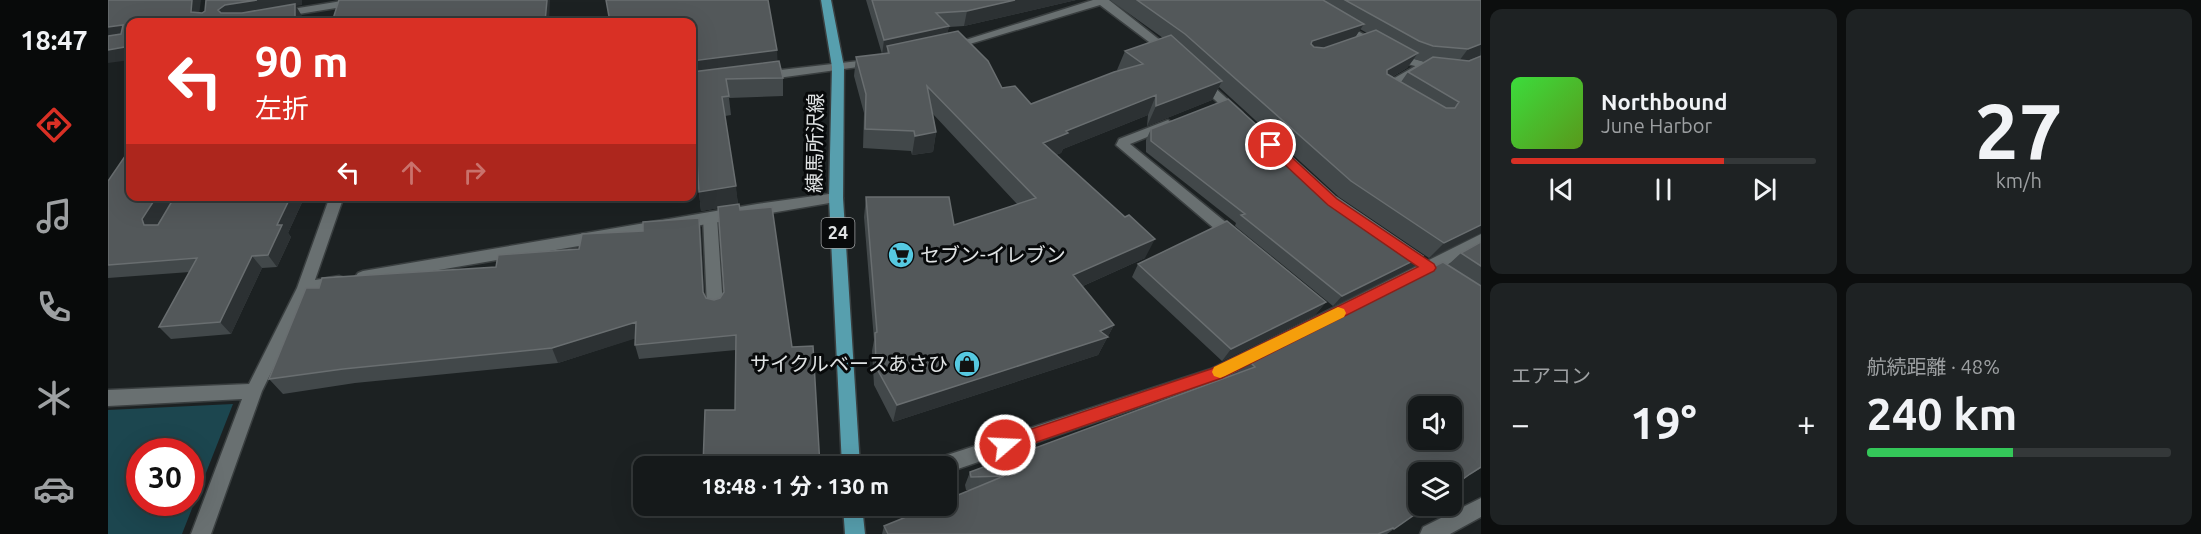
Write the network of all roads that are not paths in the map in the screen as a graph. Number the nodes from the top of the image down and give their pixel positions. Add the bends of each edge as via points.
1 (367, 0) edge
2 (826, 0) edge
3 (1103, 0) edge
4 (266, 17) edge
5 (1327, 17) edge
6 (936, 50) edge
7 (1178, 59) edge
8 (884, 61) edge
9 (838, 66) junction
10 (1419, 67) junction
11 (1447, 70) edge
12 (1193, 74) edge
13 (750, 78) edge
14 (1401, 98) edge
15 (1179, 120) edge
16 (1249, 125) edge
17 (836, 198) junction
18 (335, 201) edge
19 (710, 217) junction
20 (1481, 239) edge
21 (1249, 250) edge
22 (305, 288) junction
23 (715, 307) edge
24 (254, 391) junction
25 (108, 398) edge
26 (850, 456) edge
27 (957, 461) edge
28 (1481, 507) edge
29 (854, 516) edge
30 (201, 534) edge
31 (855, 534) edge
32 (1430, 534) edge

1 - 4 street
2 - 9 main road, 練馬所沢線 / 24
3 - 6 street
3 - 7 street
5 - 10 street via 1361,42
8 - 9 street
9 - 13 street
9 - 17 main road, 練馬所沢線 / 24
10 - 11 street
10 - 14 street via 1383,88
12 - 16 street via 1218,104
15 - 21 street via 1122,146
17 - 19 street
17 - 26 main road, 練馬所沢線 / 24
18 - 22 street
19 - 22 street
19 - 23 street
20 - 27 street via 1429,268 1327,313 1216,374
22 - 24 street
24 - 25 street
24 - 30 street
28 - 32 street
29 - 31 main road

